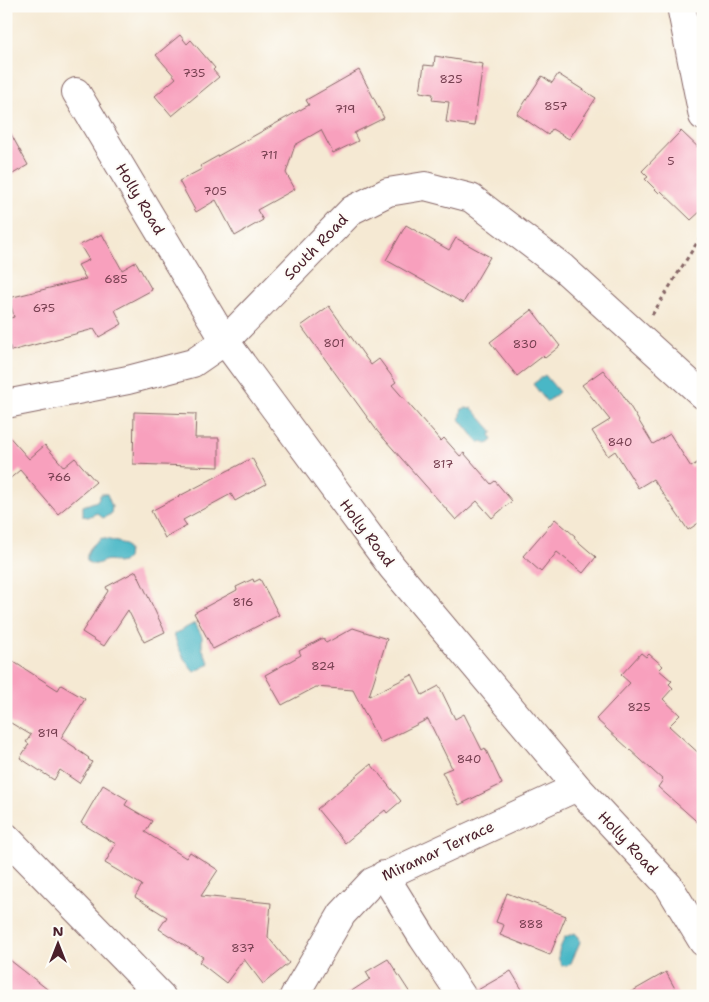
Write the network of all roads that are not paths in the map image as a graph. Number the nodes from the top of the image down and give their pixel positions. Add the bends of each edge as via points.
1 (681, 6) edge
2 (76, 92) dead end
3 (703, 116) edge
4 (225, 341) junction
5 (703, 395) edge
6 (6, 404) edge
7 (577, 787) junction
8 (6, 837) edge
9 (384, 875) junction
10 (703, 942) edge
11 (161, 996) edge
12 (294, 996) edge
13 (462, 996) edge

1 - 3 street
2 - 4 street, Holly Road
4 - 5 street, South Road via 352,210 388,192 425,186 471,198 563,268
4 - 6 street, South Road via 193,363 128,380
4 - 7 street, Holly Road via 392,567
7 - 9 street, Miramar Terrace
7 - 10 street, Holly Road via 669,886
8 - 11 street
9 - 12 street, Miramar Terrace via 372,882 342,914
9 - 13 street

